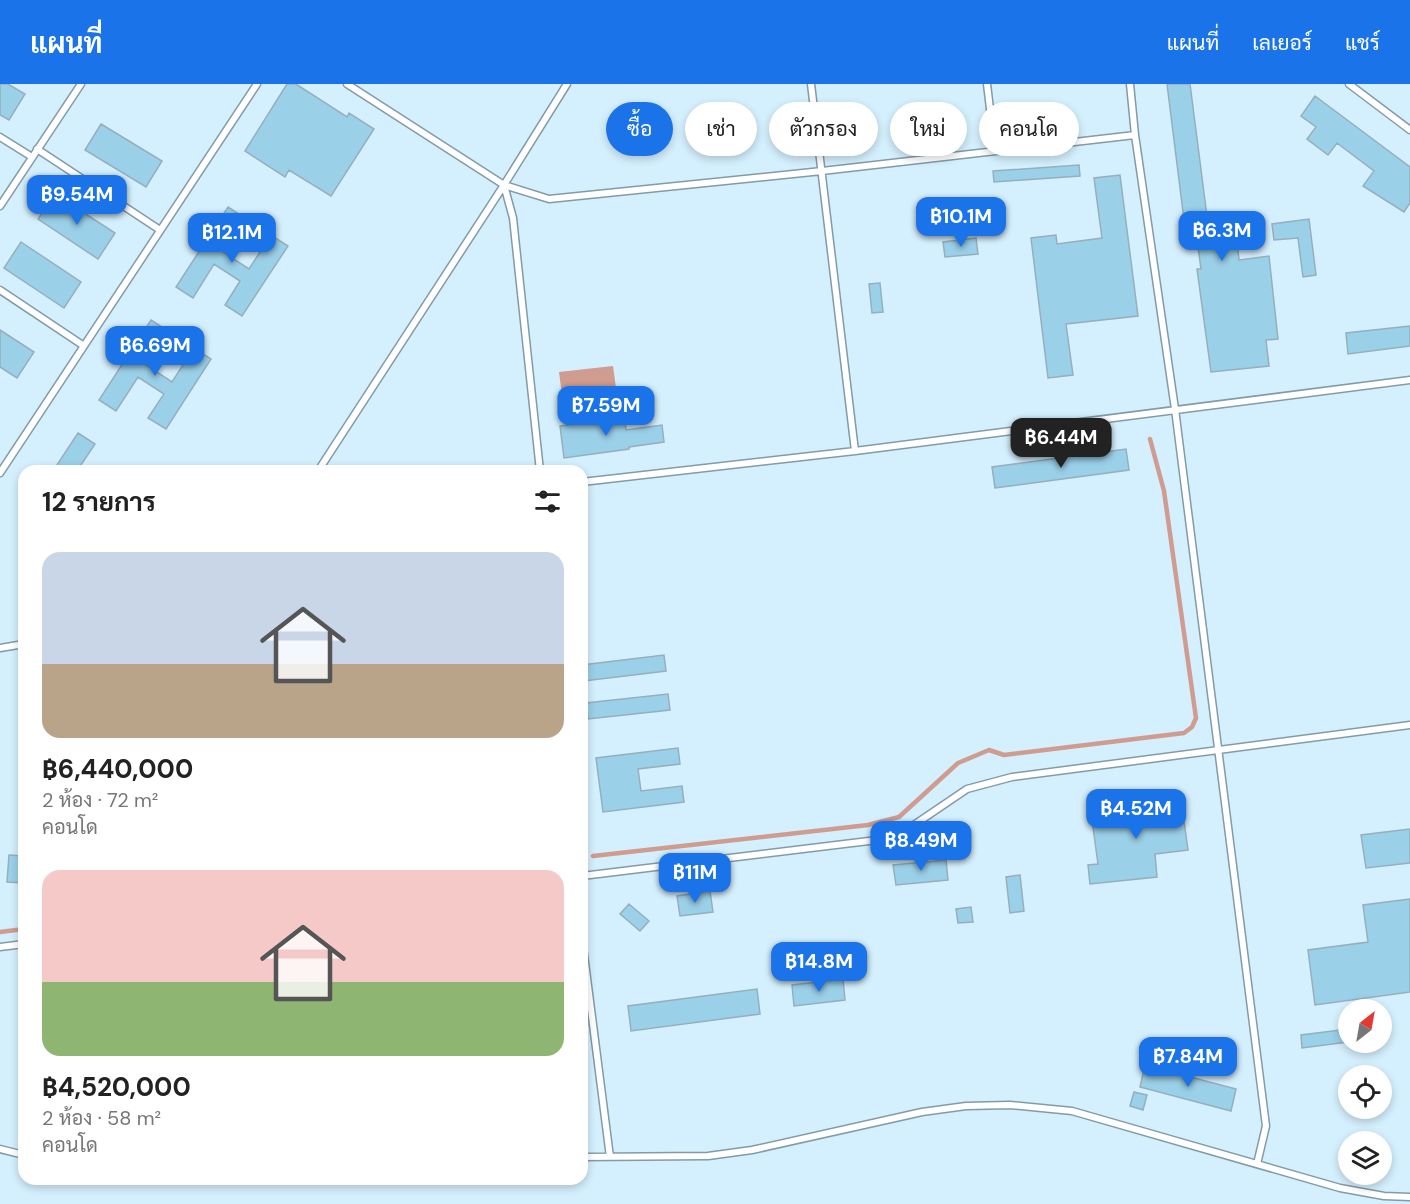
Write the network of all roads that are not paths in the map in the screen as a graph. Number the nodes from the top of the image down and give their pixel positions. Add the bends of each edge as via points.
1 (81, 84) edge
2 (257, 84) edge
3 (347, 84) edge
4 (567, 84) edge
5 (811, 84) edge
6 (987, 84) edge
7 (1130, 84) edge
8 (1349, 84) edge
9 (989, 102) edge
10 (1410, 130) edge
11 (1135, 135) junction
12 (0, 137) edge
13 (1079, 141) edge
14 (37, 149) junction
15 (979, 153) edge
16 (32, 157) junction
17 (822, 171) junction
18 (504, 185) junction
19 (0, 206) edge
20 (160, 230) junction
21 (0, 290) edge
22 (84, 346) junction
23 (1410, 380) edge
24 (1175, 409) junction
25 (855, 451) junction
26 (322, 465) edge
27 (539, 465) edge
28 (0, 473) edge
29 (588, 481) edge
30 (18, 645) edge
31 (0, 648) edge
32 (1410, 725) edge
33 (1217, 749) junction
34 (588, 875) edge
35 (18, 945) edge
36 (0, 948) edge
37 (588, 986) edge
38 (0, 1149) edge
39 (18, 1154) edge
40 (588, 1157) edge
41 (610, 1157) junction
42 (1257, 1164) junction
43 (1410, 1197) edge

1 - 14 lane
2 - 20 lane
3 - 18 lane
4 - 18 lane
5 - 17 lane
6 - 9 lane
7 - 11 lane
8 - 10 lane
11 - 13 lane
11 - 24 lane
12 - 16 lane
14 - 16 lane
14 - 20 lane
15 - 17 lane
16 - 19 lane
17 - 18 lane via 549,199
17 - 25 lane
18 - 26 lane
18 - 27 lane via 513,218
20 - 22 lane
21 - 22 lane
22 - 28 lane
23 - 24 lane
24 - 25 lane
24 - 33 lane
25 - 29 lane
30 - 31 lane
32 - 33 lane
33 - 34 lane via 985,783 967,789 905,831 877,840
33 - 42 lane via 1266,1126
35 - 36 lane
37 - 41 lane
38 - 39 lane
40 - 41 lane
41 - 42 lane via 708,1156 922,1112 1010,1105 1072,1111
42 - 43 lane via 1340,1188

